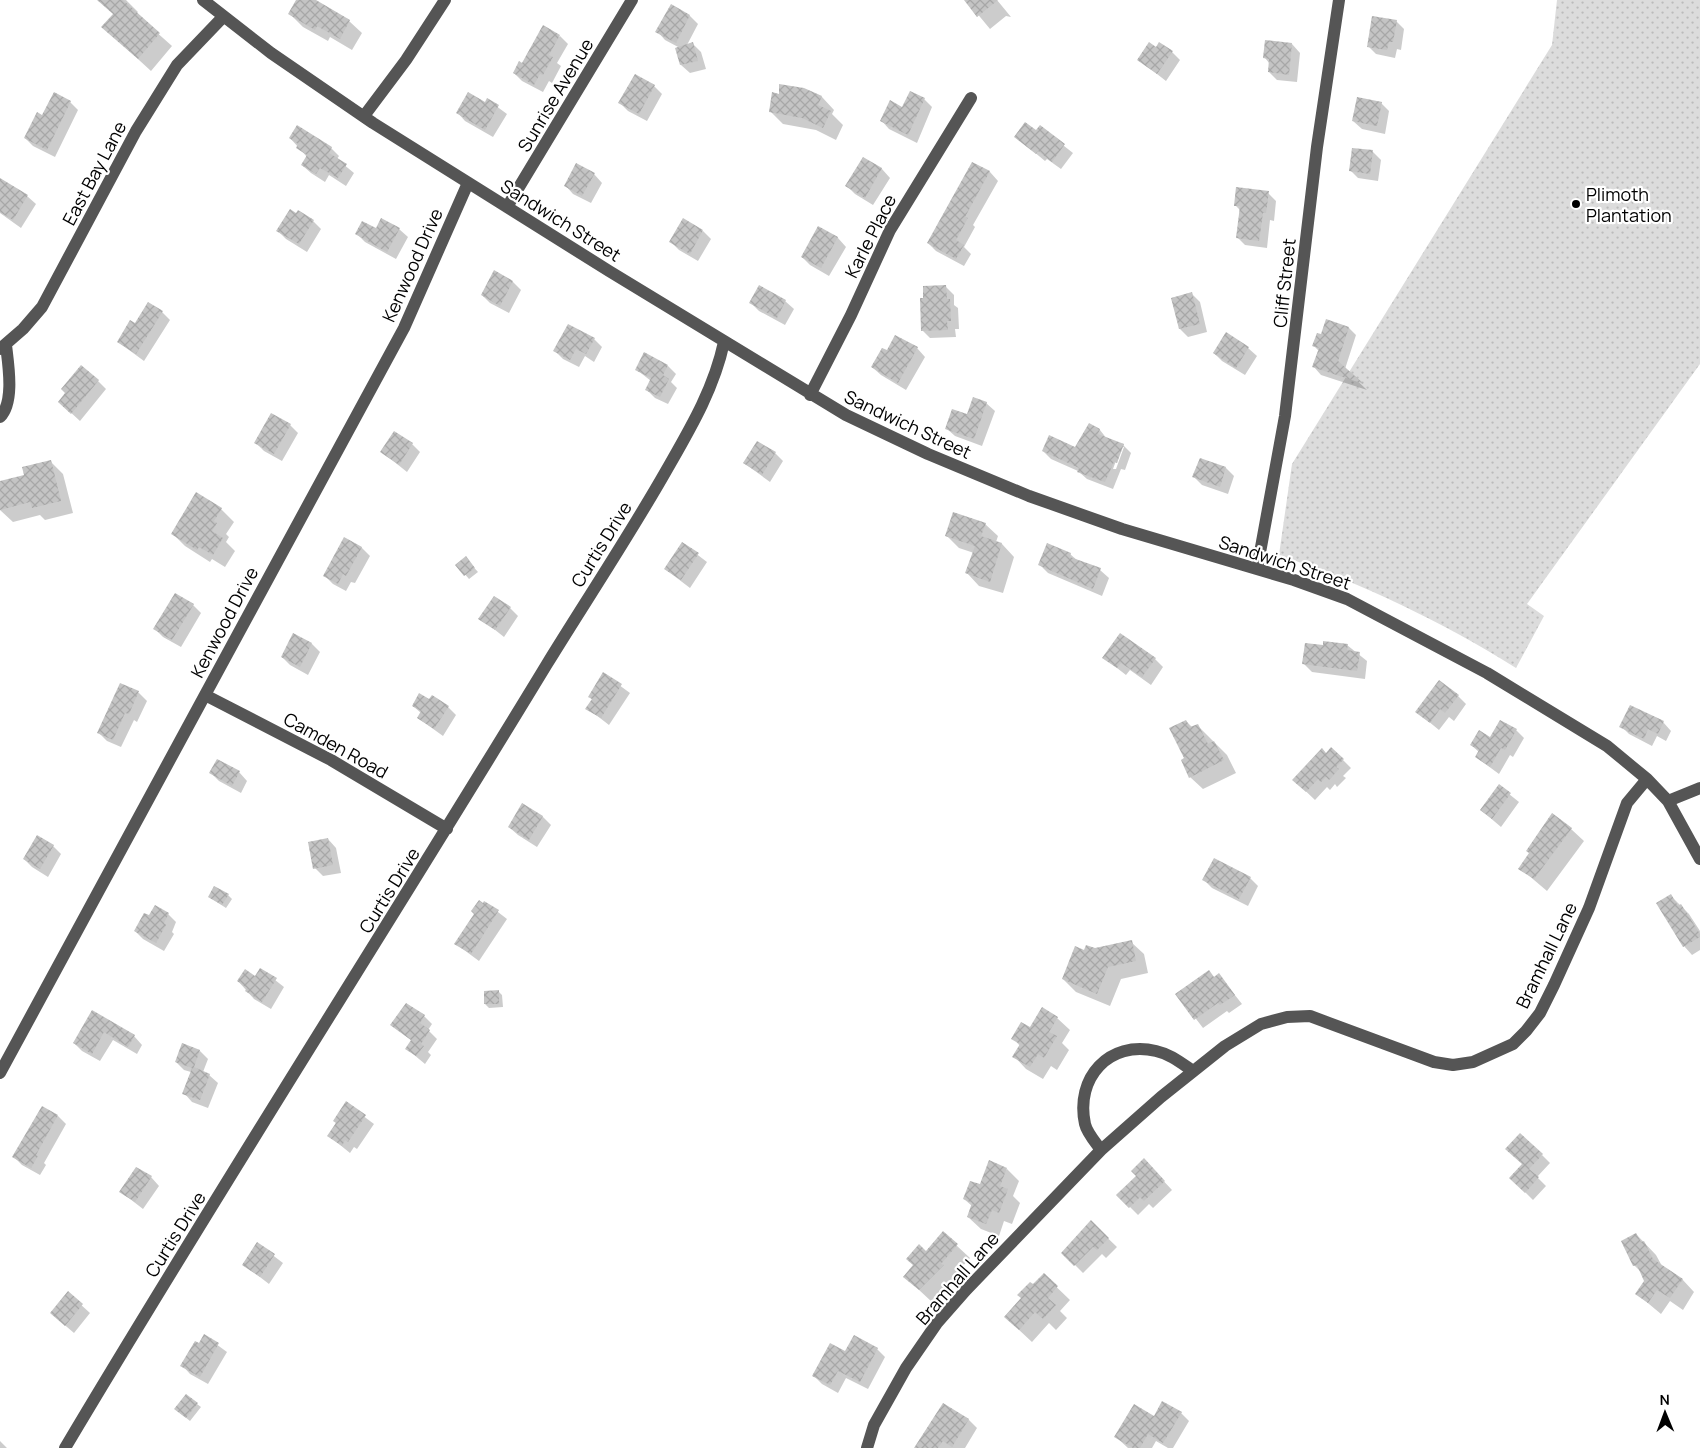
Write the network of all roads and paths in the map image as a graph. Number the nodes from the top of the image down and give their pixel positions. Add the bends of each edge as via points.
1 (203, 0) edge
2 (444, 0) edge
3 (632, 0) edge
4 (1339, 0) edge
5 (223, 17) junction
6 (970, 98) dead end
7 (364, 116) junction
8 (468, 183) junction
9 (507, 207) junction
10 (724, 342) junction
11 (3, 347) edge
12 (810, 395) junction
13 (0, 417) edge
14 (1257, 569) junction
15 (205, 695) junction
16 (1647, 779) junction
17 (1700, 788) edge
18 (1668, 801) junction
19 (447, 829) junction
20 (1700, 859) edge
21 (1193, 1072) junction
22 (0, 1073) edge
23 (1100, 1150) junction
24 (65, 1448) edge
25 (867, 1448) edge

1 - 5 street, Sandwich Street
2 - 7 street via 402,66
3 - 9 street, Sunrise Avenue
4 - 14 street, Cliff Street via 1317,147 1284,425
5 - 7 street, Sandwich Street
5 - 11 street, East Bay Lane via 177,65 136,131 42,307
6 - 12 street, Karle Place via 890,230
7 - 8 street, Sandwich Street
8 - 9 street, Sandwich Street
8 - 15 street, Kenwood Drive via 404,328
9 - 10 street, Sandwich Street
10 - 12 street, Sandwich Street
10 - 19 street, Curtis Drive via 718,370 698,416 639,518
11 - 13 street via 9,386 6,409
12 - 14 street, Sandwich Street via 905,444 1029,496
14 - 16 street, Sandwich Street via 1347,599 1419,636 1569,722 1616,753
15 - 19 street, Camden Road via 331,760
15 - 22 street, Kenwood Drive
16 - 18 street, Sandwich Street
16 - 21 street, Bramhall Lane via 1627,803 1589,908 1554,986 1540,1013 1513,1044 1479,1060 1453,1065 1434,1062 1310,1016 1287,1017 1261,1024 1225,1046
17 - 18 street
18 - 20 street, Sandwich Street
19 - 24 street, Curtis Drive
21 - 23 street, Bramhall Lane
21 - 23 street via 1173,1057 1155,1051 1129,1049 1108,1057 1088,1079 1084,1099 1085,1125
23 - 25 street, Bramhall Lane via 937,1323 906,1368 874,1425

